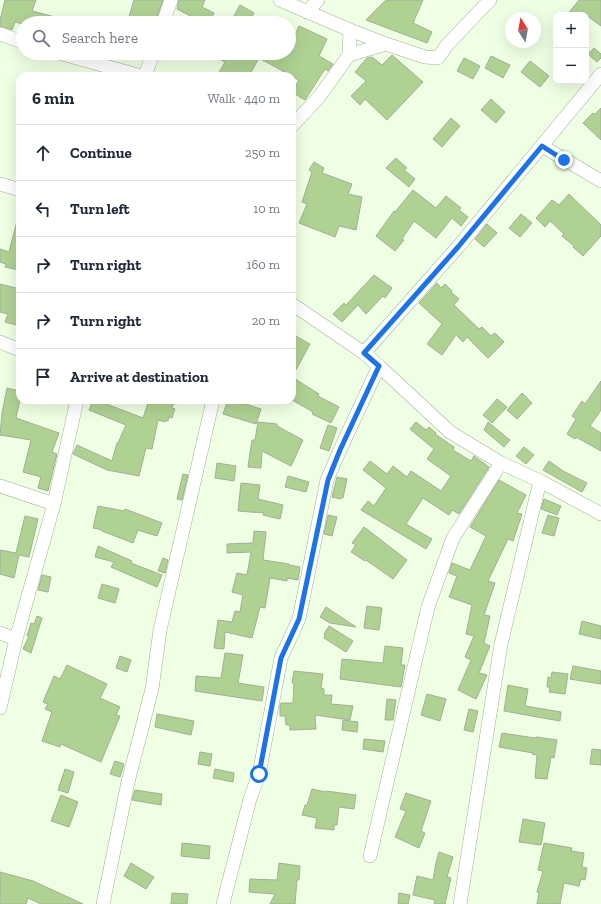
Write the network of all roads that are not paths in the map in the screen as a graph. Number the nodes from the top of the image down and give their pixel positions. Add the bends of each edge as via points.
1 (171, 0) edge
2 (280, 0) edge
3 (318, 0) edge
4 (490, 0) edge
5 (308, 12) junction
6 (165, 16) edge
7 (350, 30) junction
8 (0, 34) edge
9 (16, 40) edge
10 (386, 44) junction
11 (349, 55) junction
12 (84, 60) edge
13 (151, 60) edge
14 (127, 72) edge
15 (146, 72) edge
16 (601, 74) edge
17 (296, 122) edge
18 (542, 146) junction
19 (601, 181) edge
20 (0, 184) edge
21 (16, 189) edge
22 (296, 307) edge
23 (0, 342) edge
24 (16, 348) edge
25 (364, 353) junction
26 (379, 366) junction
27 (76, 404) edge
28 (212, 404) edge
29 (501, 463) junction
30 (540, 481) junction
31 (0, 486) edge
32 (54, 504) junction
33 (601, 514) edge
34 (0, 633) edge
35 (16, 639) junction
36 (0, 708) edge
37 (370, 856) dead end
38 (103, 904) edge
39 (223, 904) edge
40 (460, 904) edge

1 - 6 street
2 - 5 street
3 - 5 street
4 - 10 street via 438,58 425,57
5 - 7 street
7 - 10 street
7 - 11 street
8 - 9 street
10 - 11 street
11 - 17 street via 319,97
12 - 14 street
13 - 15 street
16 - 18 street
18 - 19 street
18 - 25 street via 458,247
20 - 21 street
22 - 25 street
23 - 24 street
25 - 26 street
26 - 29 street via 450,432
26 - 39 street via 328,480 299,619 281,658 259,774 250,798
27 - 32 street
28 - 38 street via 160,630 152,689 128,782
29 - 30 street
29 - 37 street via 453,538 428,607
30 - 33 street
30 - 40 street via 501,644
31 - 32 street
32 - 35 street
34 - 35 street
35 - 36 street

